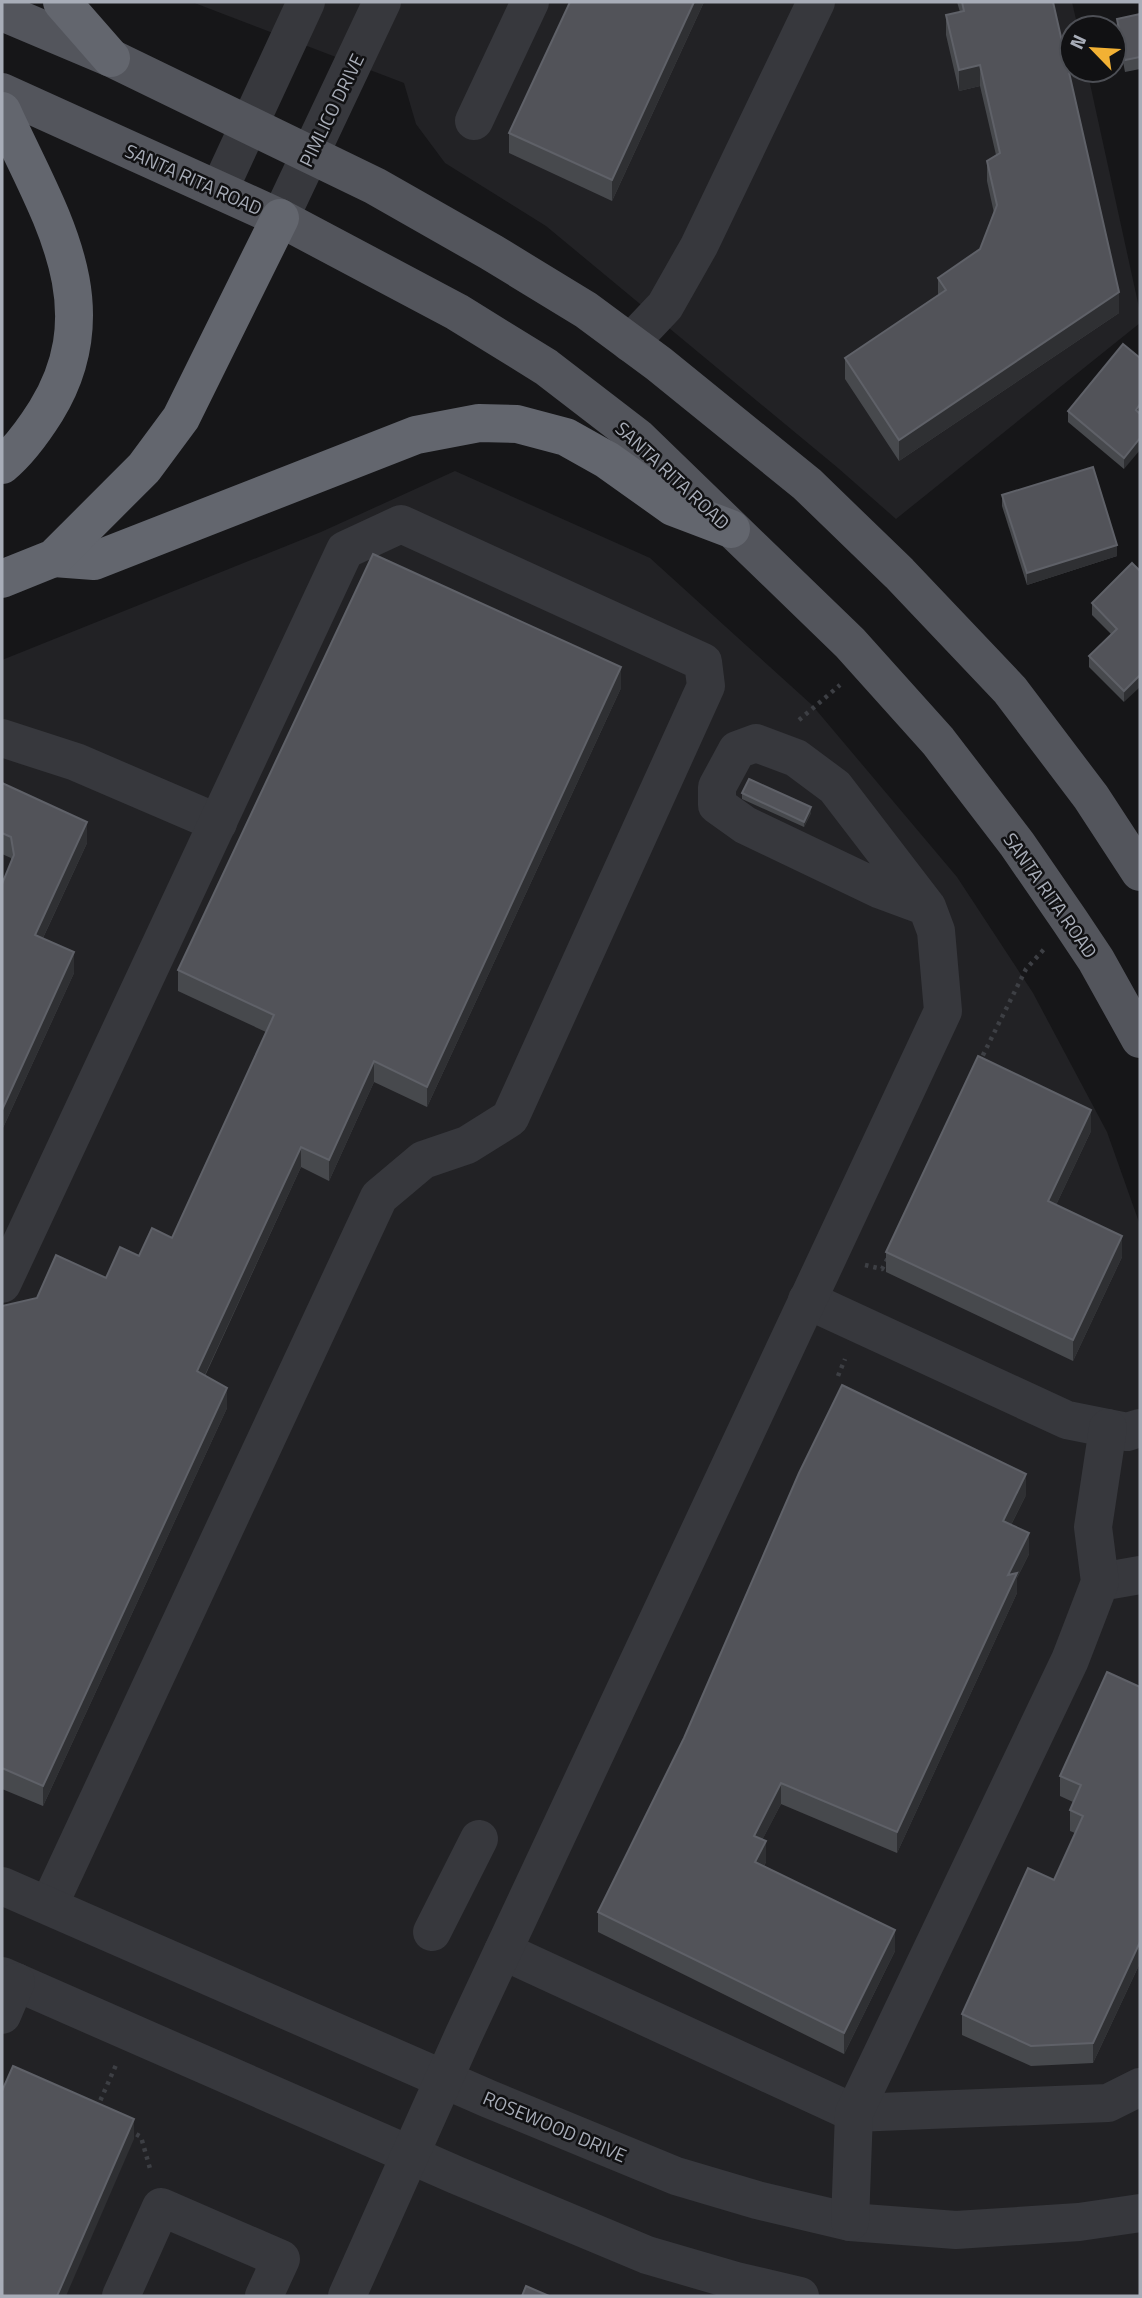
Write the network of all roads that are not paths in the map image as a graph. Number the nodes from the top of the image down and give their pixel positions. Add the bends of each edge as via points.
1 (62, 2) edge
2 (306, 2) edge
3 (382, 2) edge
4 (530, 2) edge
5 (817, 2) edge
6 (2, 12) edge
7 (111, 58) junction
8 (2, 92) edge
9 (2, 111) edge
10 (474, 121) dead end
11 (249, 124) junction
12 (309, 153) junction
13 (219, 190) junction
14 (280, 218) junction
15 (630, 342) junction
16 (2, 465) edge
17 (731, 529) junction
18 (54, 558) junction
19 (2, 579) edge
20 (2, 738) edge
21 (218, 823) junction
22 (1140, 872) edge
23 (927, 907) junction
24 (1140, 1039) edge
25 (2, 1284) edge
26 (819, 1306) junction
27 (1124, 1428) edge
28 (1140, 1575) edge
29 (1100, 1582) junction
30 (479, 1839) dead end
31 (2, 1886) edge
32 (49, 1905) junction
33 (432, 1932) dead end
34 (503, 1951) junction
35 (6, 1991) edge
36 (444, 2080) junction
37 (1140, 2087) edge
38 (854, 2113) junction
39 (410, 2155) junction
40 (1140, 2213) edge
41 (850, 2222) junction
42 (121, 2296) edge
43 (264, 2296) edge
44 (347, 2296) edge
45 (800, 2296) edge

1 - 7 highway
2 - 11 street
3 - 12 street, PIMLICO DRIVE
4 - 10 street
5 - 15 street via 699,246 665,306
6 - 7 main road
7 - 11 main road
8 - 13 main road, SANTA RITA ROAD
9 - 16 highway via 62,244 73,286 75,328 61,387 35,429
11 - 12 main road
11 - 13 street
12 - 14 street, PIMLICO DRIVE
12 - 15 main road via 491,252
13 - 14 main road, SANTA RITA ROAD
14 - 17 main road, SANTA RITA ROAD via 457,313 546,368 637,437
14 - 18 highway via 181,418 144,468
15 - 22 main road via 807,484 899,573 1010,690 1091,796
17 - 18 highway via 673,507 566,437 517,424 479,423 416,435 94,561
17 - 24 main road, SANTA RITA ROAD via 850,643 938,741 1070,921
18 - 19 highway
20 - 21 street via 76,762
21 - 25 street
21 - 32 street via 345,550 401,524 704,662 706,686 510,1118 467,1145 422,1160 379,1197
23 - 23 street via 835,787 796,758 756,743 737,750 717,787 717,805 745,825
23 - 26 street via 936,931 943,1011
26 - 27 street via 1067,1420
26 - 34 street
27 - 29 street via 1093,1527
28 - 29 street
29 - 38 street via 1070,1660
30 - 33 street
31 - 32 street, ROSEWOOD DRIVE
32 - 36 street, ROSEWOOD DRIVE
34 - 36 street
34 - 38 street
35 - 39 street via 131,2033
36 - 39 street
36 - 41 street, ROSEWOOD DRIVE via 676,2176
37 - 38 street via 1108,2103
38 - 41 street
39 - 44 street
39 - 45 street via 647,2255
40 - 41 street, ROSEWOOD DRIVE via 956,2230
42 - 43 street via 161,2207 281,2259

